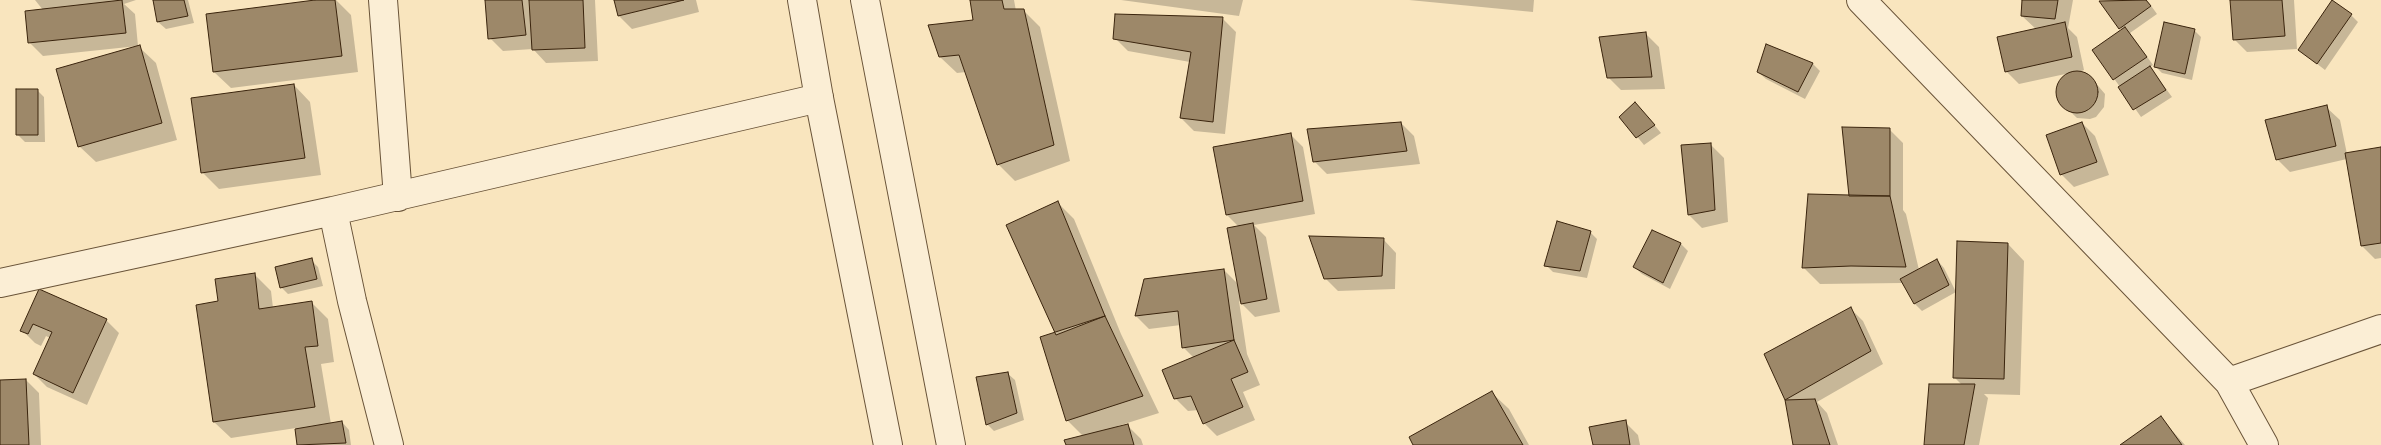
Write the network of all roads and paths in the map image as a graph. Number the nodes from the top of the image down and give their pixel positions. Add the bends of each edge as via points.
1 (383, 0) edge
2 (802, 0) edge
3 (866, 0) edge
4 (1861, 0) edge
5 (819, 98) junction
6 (398, 197) junction
7 (333, 211) junction
8 (0, 283) edge
9 (2381, 329) edge
10 (2229, 382) junction
11 (389, 445) edge
12 (888, 445) edge
13 (951, 445) edge
14 (2264, 445) edge

1 - 6 street
2 - 5 street
3 - 13 street
4 - 10 street
5 - 6 street
5 - 12 street
6 - 7 street
7 - 8 street
7 - 11 street
9 - 10 street
10 - 14 street

